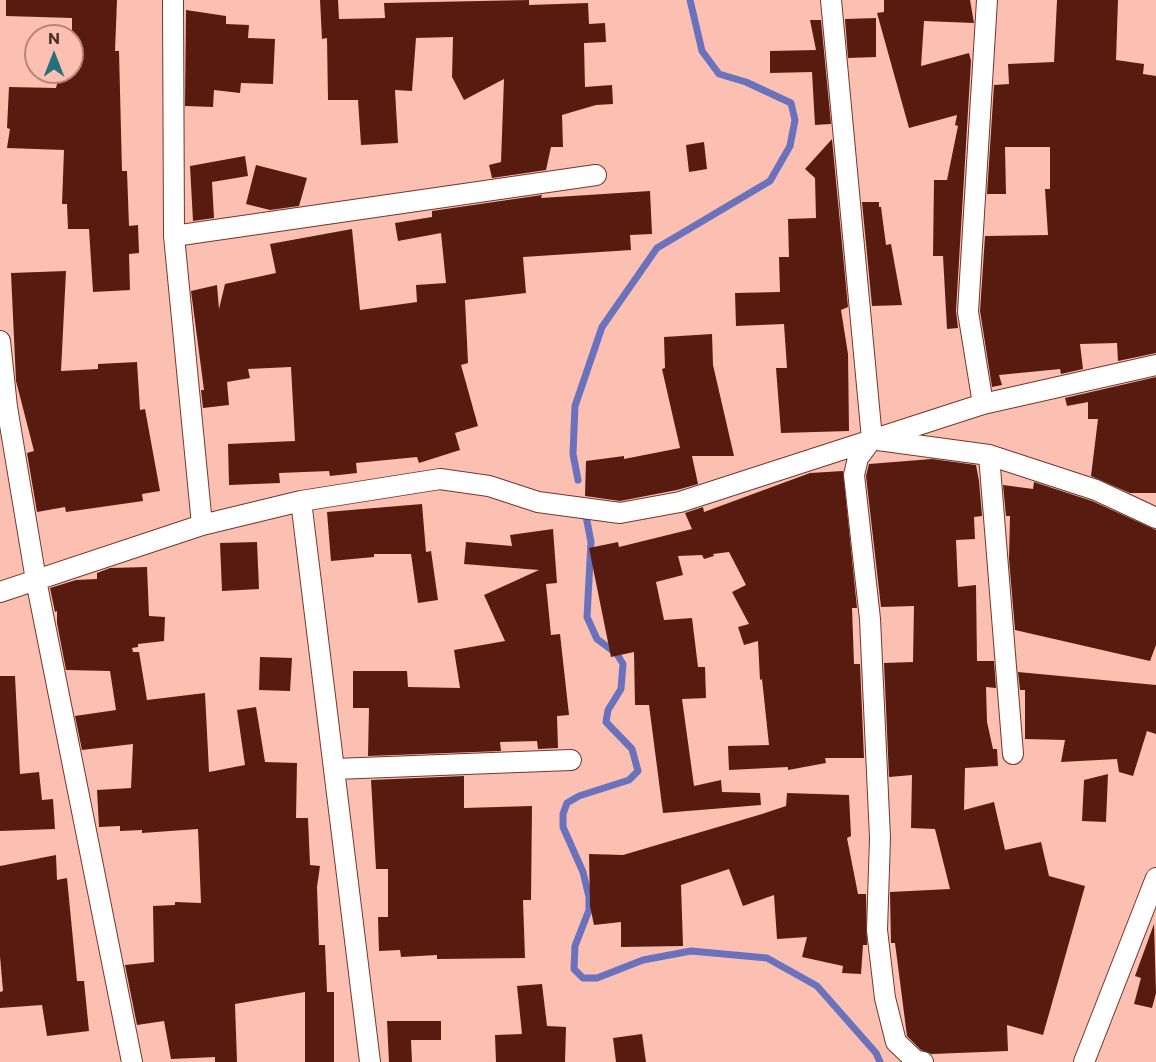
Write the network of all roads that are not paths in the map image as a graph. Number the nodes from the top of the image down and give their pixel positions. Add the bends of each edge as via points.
1 (173, 0) edge
2 (831, 0) edge
3 (987, 0) edge
4 (596, 175) dead end
5 (174, 236) junction
6 (0, 341) edge
7 (1156, 365) edge
8 (983, 404) junction
9 (872, 440) junction
10 (989, 455) junction
11 (301, 501) junction
12 (1156, 518) edge
13 (202, 525) junction
14 (36, 580) junction
15 (0, 592) edge
16 (1013, 754) dead end
17 (571, 760) dead end
18 (335, 770) junction
19 (1156, 878) edge
20 (132, 1062) edge
21 (370, 1062) edge
22 (923, 1062) edge
23 (1084, 1062) edge

1 - 5 street
2 - 9 street
3 - 8 street via 968,312
4 - 5 street
5 - 13 street
6 - 14 street
7 - 8 street
8 - 9 street
9 - 10 street
9 - 11 street via 680,502 620,513 538,502 489,486 440,479
9 - 22 street via 858,458 854,475 871,631 880,838 877,930 885,998 896,1042 916,1061
10 - 12 street via 1095,490
10 - 16 street
11 - 13 street
11 - 18 street
13 - 14 street
14 - 15 street
14 - 20 street
17 - 18 street
18 - 21 street
19 - 23 street

